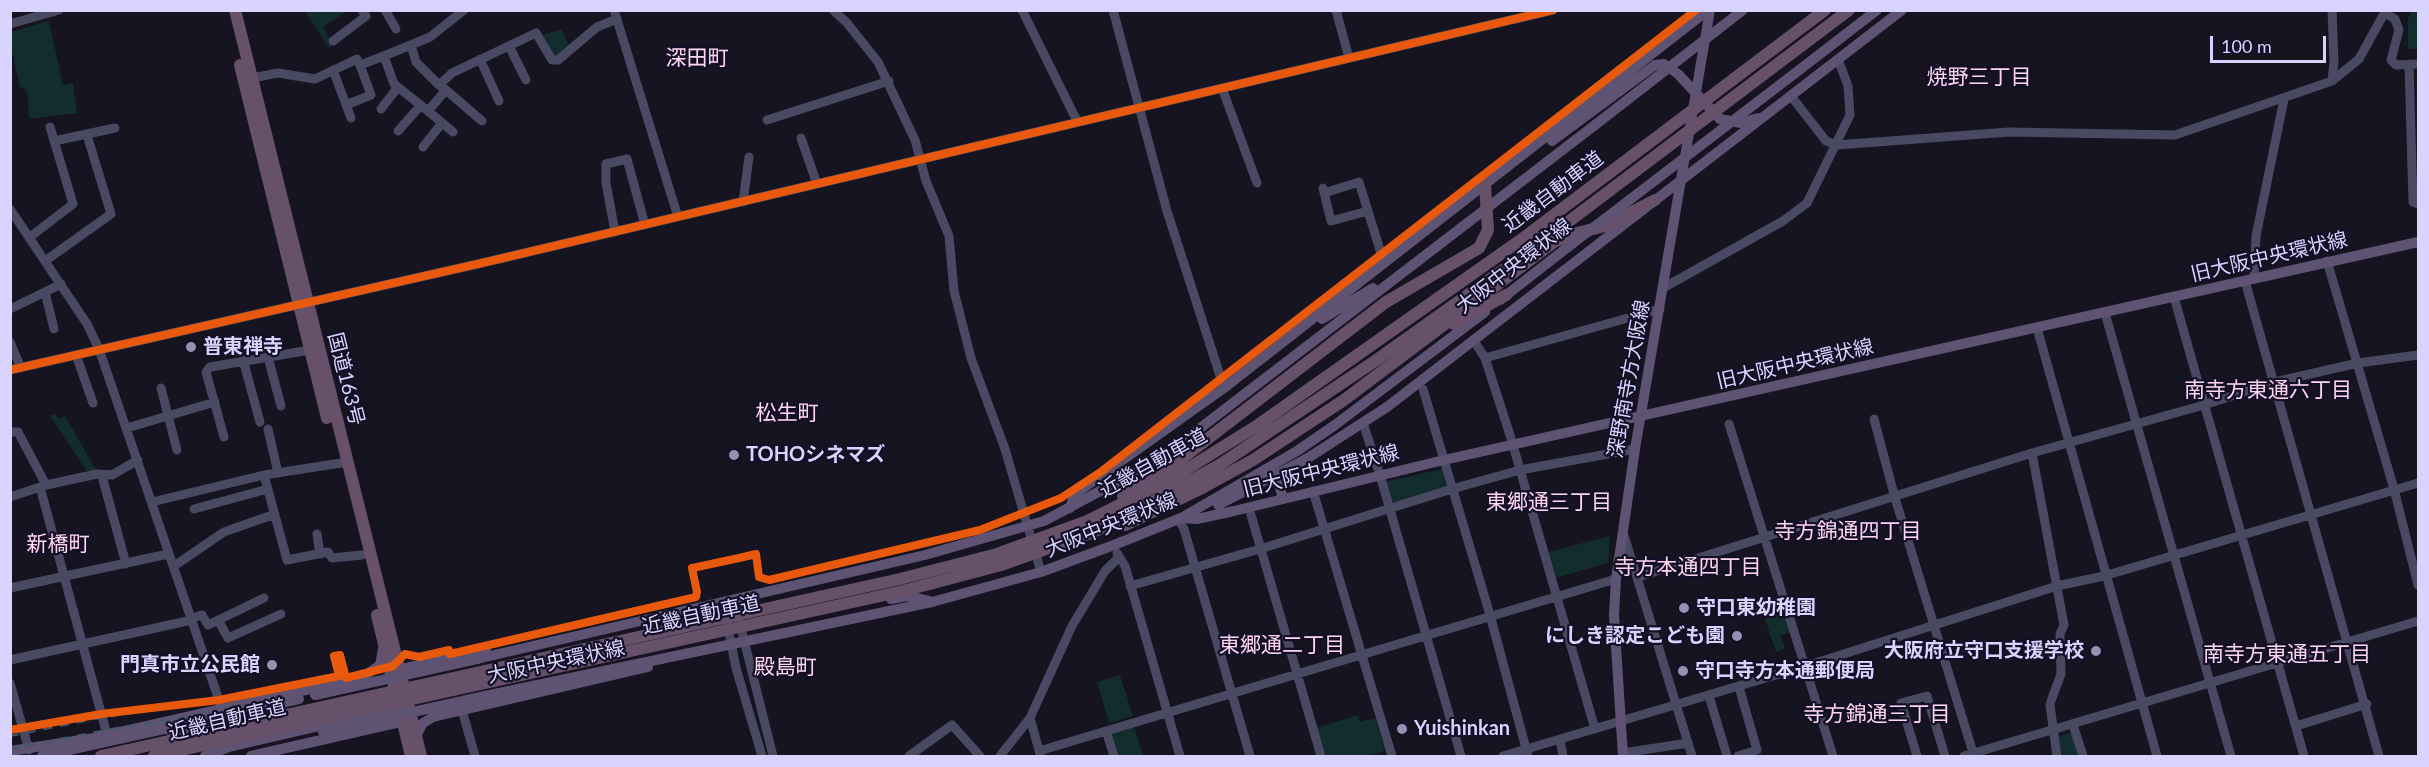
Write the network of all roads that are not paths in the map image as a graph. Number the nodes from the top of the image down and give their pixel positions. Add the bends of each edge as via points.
1 (58, 10) edge
2 (227, 10) edge
3 (235, 10) edge
4 (362, 10) edge
5 (385, 10) edge
6 (464, 10) edge
7 (833, 10) edge
8 (1022, 10) edge
9 (1113, 10) edge
10 (1336, 10) edge
11 (1553, 10) edge
12 (1709, 10) edge
13 (1743, 10) edge
14 (1825, 10) edge
15 (1849, 10) edge
16 (1877, 10) edge
17 (1902, 10) edge
18 (2332, 10) edge
19 (2385, 12) edge
20 (615, 15) edge
21 (10, 24) edge
22 (396, 29) dead end
23 (333, 40) dead end
24 (411, 45) junction
25 (509, 46) junction
26 (384, 56) junction
27 (1349, 58) junction
28 (480, 59) junction
29 (1838, 59) junction
30 (360, 65) junction
31 (2414, 65) edge
32 (333, 70) junction
33 (252, 78) junction
34 (526, 80) dead end
35 (889, 81) junction
36 (2332, 81) junction
37 (398, 87) junction
38 (443, 88) junction
39 (1222, 88) junction
40 (1696, 95) junction
41 (1791, 96) junction
42 (2283, 99) junction
43 (499, 101) dead end
44 (346, 105) junction
45 (381, 108) dead end
46 (425, 108) junction
47 (1139, 108) junction
48 (1766, 115) junction
49 (351, 118) dead end
50 (767, 120) dead end
51 (482, 121) dead end
52 (1077, 121) junction
53 (442, 123) junction
54 (50, 127) dead end
55 (115, 128) dead end
56 (398, 131) dead end
57 (453, 132) dead end
58 (87, 135) junction
59 (801, 138) dead end
60 (54, 141) junction
61 (1837, 145) junction
62 (423, 147) dead end
63 (749, 157) dead end
64 (1523, 157) junction
65 (921, 159) junction
66 (1681, 180) junction
67 (1257, 183) dead end
68 (817, 184) junction
69 (1485, 185) junction
70 (1655, 200) junction
71 (743, 202) junction
72 (2418, 204) edge
73 (1488, 208) junction
74 (10, 209) edge
75 (1368, 211) junction
76 (678, 217) junction
77 (14, 221) edge
78 (645, 225) junction
79 (615, 232) junction
80 (30, 237) junction
81 (2418, 242) edge
82 (45, 261) junction
83 (2327, 261) junction
84 (1384, 263) junction
85 (1414, 263) junction
86 (2249, 280) junction
87 (61, 284) junction
88 (1663, 288) junction
89 (45, 292) junction
90 (1506, 295) junction
91 (2174, 297) junction
92 (304, 304) junction
93 (10, 309) edge
94 (1660, 309) junction
95 (2105, 312) junction
96 (2037, 328) junction
97 (54, 329) dead end
98 (1474, 341) junction
99 (10, 342) edge
100 (1422, 342) junction
101 (99, 349) junction
102 (314, 349) junction
103 (1269, 353) junction
104 (76, 355) junction
105 (2418, 355) edge
106 (268, 357) junction
107 (1485, 358) junction
108 (243, 360) junction
109 (2358, 363) junction
110 (21, 368) junction
111 (10, 370) edge
112 (2274, 382) junction
113 (161, 388) dead end
114 (1224, 388) junction
115 (1423, 389) dead end
116 (215, 402) junction
117 (93, 403) dead end
118 (2204, 405) junction
119 (281, 406) dead end
120 (168, 416) junction
121 (1642, 416) junction
122 (1874, 419) dead end
123 (260, 422) dead end
124 (1363, 423) junction
125 (1729, 424) dead end
126 (2137, 424) junction
127 (127, 428) junction
128 (268, 429) dead end
129 (10, 432) edge
130 (224, 437) dead end
131 (2069, 444) junction
132 (1513, 445) junction
133 (1635, 449) junction
134 (177, 450) dead end
135 (2032, 453) junction
136 (138, 460) junction
137 (1444, 460) junction
138 (343, 463) junction
139 (1520, 470) junction
140 (278, 473) junction
141 (264, 475) junction
142 (1380, 475) junction
143 (102, 476) junction
144 (1277, 476) junction
145 (2418, 483) edge
146 (43, 486) junction
147 (268, 489) junction
148 (1452, 489) junction
149 (2394, 489) junction
150 (1312, 491) junction
151 (10, 498) edge
152 (1895, 498) junction
153 (1282, 499) junction
154 (152, 502) junction
155 (1070, 508) junction
156 (1249, 508) junction
157 (194, 509) dead end
158 (1390, 509) junction
159 (1196, 510) junction
160 (2312, 513) junction
161 (275, 514) junction
162 (1179, 519) junction
163 (1026, 527) junction
164 (1325, 528) junction
165 (1622, 528) junction
166 (2241, 533) junction
167 (317, 534) dead end
168 (1764, 536) junction
169 (1114, 545) junction
170 (1260, 549) junction
171 (168, 554) junction
172 (320, 554) junction
173 (997, 554) junction
174 (362, 555) junction
175 (2172, 555) junction
176 (1119, 557) junction
177 (126, 564) junction
178 (174, 566) junction
179 (1195, 568) junction
180 (1041, 572) junction
181 (2104, 576) junction
182 (64, 577) junction
183 (1638, 577) junction
184 (1616, 579) junction
185 (2418, 585) edge
186 (1130, 586) junction
187 (2057, 586) junction
188 (10, 588) edge
189 (903, 591) junction
190 (1556, 596) junction
191 (264, 598) dead end
192 (734, 600) junction
193 (932, 602) junction
194 (723, 603) junction
195 (281, 614) dead end
196 (1490, 615) junction
197 (192, 619) junction
198 (218, 620) junction
199 (739, 620) junction
200 (2418, 621) edge
201 (727, 622) junction
202 (1935, 624) junction
203 (617, 627) junction
204 (1426, 635) junction
205 (2349, 642) junction
206 (744, 643) junction
207 (83, 645) junction
208 (732, 645) junction
209 (389, 647) junction
210 (685, 654) junction
211 (1361, 654) junction
212 (662, 657) junction
213 (10, 660) edge
214 (2278, 662) junction
215 (418, 665) junction
216 (1806, 666) junction
217 (395, 670) junction
218 (1297, 674) junction
219 (10, 683) edge
220 (2210, 683) junction
221 (1739, 687) junction
222 (1231, 693) junction
223 (401, 696) junction
224 (1709, 696) junction
225 (2141, 704) junction
226 (2367, 704) junction
227 (1676, 705) junction
228 (222, 709) junction
229 (462, 710) junction
230 (1168, 713) junction
231 (1030, 718) junction
232 (407, 721) junction
233 (1621, 722) junction
234 (2073, 725) junction
235 (2296, 726) junction
236 (377, 728) junction
237 (1595, 729) junction
238 (169, 730) junction
239 (1106, 731) junction
240 (2053, 731) junction
241 (155, 733) junction
242 (110, 735) junction
243 (416, 736) junction
244 (94, 738) junction
245 (1560, 740) junction
246 (1688, 743) junction
247 (29, 750) junction
248 (10, 751) edge
249 (1527, 753) edge
250 (1040, 754) edge
251 (1623, 754) edge
252 (43, 756) edge
253 (101, 756) edge
254 (154, 756) edge
255 (205, 756) edge
256 (214, 756) edge
257 (251, 756) edge
258 (415, 756) edge
259 (475, 756) edge
260 (762, 756) edge
261 (773, 756) edge
262 (909, 756) edge
263 (980, 756) edge
264 (1000, 756) edge
265 (1114, 756) edge
266 (1180, 756) edge
267 (1250, 756) edge
268 (1321, 756) edge
269 (1392, 756) edge
270 (1461, 756) edge
271 (1503, 756) edge
272 (1563, 756) edge
273 (1692, 756) edge
274 (1727, 756) edge
275 (1738, 756) edge
276 (1833, 756) edge
277 (1917, 756) edge
278 (1945, 756) edge
279 (1971, 756) edge
280 (2057, 756) edge
281 (2083, 756) edge
282 (2157, 756) edge
283 (2232, 756) edge
284 (2304, 756) edge
285 (2379, 756) edge

1 - 21 street
2 - 92 highway, 国道163号
3 - 33 highway, 国道163号
4 - 23 street via 366,16
5 - 22 street
6 - 24 street via 430,38
7 - 35 street via 873,55
8 - 52 street
9 - 47 street
10 - 27 street
11 - 27 street
12 - 40 main road, 深野南寺方大阪線
12 - 64 main road
13 - 73 main road, 大阪中央環状線, bridge
14 - 173 highway, 近畿自動車道, bridge via 1522,239 1258,425 1125,503 1044,539
15 - 189 highway, 近畿自動車道, bridge via 1531,250 1221,464 1133,513 1058,546
16 - 90 main road, 大阪中央環状線, bridge
17 - 29 main road
18 - 36 street
19 - 31 street via 2399,30 2391,60 2396,65
19 - 36 street via 2359,59
20 - 25 street via 558,60 552,60 536,33
20 - 76 street
24 - 26 street
24 - 38 street via 416,62
25 - 28 street
25 - 34 street
26 - 30 street
26 - 37 street
27 - 39 street
28 - 38 street via 452,73
28 - 43 street
29 - 41 main road
29 - 61 street via 1848,86 1850,115
30 - 32 street via 357,59
30 - 44 street via 371,95
31 - 72 street via 2413,202
32 - 33 street via 315,79 278,73
32 - 44 street
33 - 92 highway, 国道163号
35 - 50 street
35 - 65 street
36 - 42 street
37 - 45 street
37 - 46 street
38 - 46 street
38 - 51 street
39 - 47 street
39 - 67 street
40 - 48 main road via 1720,119 1741,123
40 - 64 main road via 1671,69 1664,64 1655,65 1567,132
40 - 66 main road, 深野南寺方大阪線
41 - 48 main road
41 - 61 street via 1826,141
42 - 61 street via 2175,135 2009,132
42 - 86 street
44 - 49 street
46 - 53 street
46 - 56 street
47 - 52 street
47 - 114 street via 1167,211
48 - 66 main road
52 - 65 street
53 - 57 street
53 - 62 street
54 - 60 street
55 - 58 street
58 - 60 street
58 - 82 street via 111,214
59 - 68 street
60 - 80 street via 73,204
61 - 88 street via 1807,203 1784,221
63 - 71 street
64 - 69 main road
65 - 68 street
65 - 163 street via 949,236 954,291 971,358 1005,449
66 - 70 main road
66 - 88 main road, 深野南寺方大阪線
68 - 71 street
69 - 73 highway
69 - 84 main road
70 - 98 main road
70 - 100 highway via 1605,226 1563,237
71 - 76 street
73 - 85 main road, 大阪中央環状線
73 - 173 highway, bridge via 1488,230 1479,248 1386,302 1220,431 1153,478 1082,518
74 - 77 street
75 - 75 street via 1359,182 1323,190 1331,220
75 - 84 street
76 - 78 street
77 - 80 street
78 - 79 street
78 - 79 street via 627,159 606,164
79 - 92 street
80 - 82 street
81 - 83 main road, 旧大阪中央環状線
82 - 87 street
83 - 86 main road, 旧大阪中央環状線
83 - 109 street
84 - 103 main road
85 - 103 main road
85 - 155 main road, 大阪中央環状線 via 1160,459
86 - 91 main road, 旧大阪中央環状線
86 - 112 street
87 - 89 street
87 - 101 street
88 - 94 main road, 深野南寺方大阪線
89 - 93 street
89 - 97 street
90 - 100 highway
90 - 159 main road, 大阪中央環状線 via 1335,425
91 - 95 main road, 旧大阪中央環状線
91 - 118 street
92 - 101 street
92 - 102 highway, 国道163号
94 - 107 street
94 - 121 main road, 深野南寺方大阪線
95 - 96 main road, 旧大阪中央環状線
95 - 126 street
96 - 121 main road, 旧大阪中央環状線
96 - 131 street
98 - 107 street
98 - 124 main road
99 - 110 street
100 - 189 highway, bridge via 1253,460 1182,499 1049,555 958,581
101 - 104 street
101 - 127 street
102 - 106 street
102 - 138 highway, 国道163号
103 - 114 main road
104 - 110 street
104 - 117 street
105 - 109 street
106 - 108 street
106 - 119 street
107 - 132 street
108 - 116 street via 210,367 206,372
108 - 123 street
109 - 112 street
109 - 149 street
110 - 111 street
112 - 118 street
112 - 160 street
113 - 120 street
114 - 155 main road via 1075,494
115 - 137 street
116 - 120 street
116 - 130 street
118 - 126 street
118 - 166 street
120 - 127 street
120 - 134 street
121 - 132 main road, 旧大阪中央環状線
121 - 133 main road, 深野南寺方大阪線
122 - 152 street
124 - 142 street
124 - 144 main road
125 - 168 street
126 - 131 street
126 - 175 street
127 - 136 street
128 - 140 street
129 - 146 street via 18,432
131 - 135 street
131 - 181 street
132 - 137 main road, 旧大阪中央環状線
132 - 139 street
133 - 139 street
133 - 165 main road, 深野南寺方大阪線
135 - 152 street
135 - 187 street
136 - 143 street via 112,475
136 - 154 street
137 - 142 main road, 旧大阪中央環状線
137 - 148 street
138 - 140 street
138 - 174 highway, 国道163号
138 - 209 highway, 国道163号
139 - 148 street
139 - 190 street
140 - 141 street
141 - 147 street
141 - 154 street
142 - 150 main road, 旧大阪中央環状線
142 - 158 street
143 - 146 street
143 - 177 street
144 - 153 main road
144 - 159 main road via 1212,508
145 - 149 street
146 - 151 street
146 - 182 street
147 - 157 street
147 - 161 street
148 - 158 street
148 - 196 street
149 - 160 street
149 - 185 street
150 - 153 main road, 旧大阪中央環状線
150 - 164 street
152 - 168 street
152 - 202 street
153 - 156 main road, 旧大阪中央環状線
154 - 171 street
155 - 163 main road, 大阪中央環状線
156 - 162 main road, 旧大阪中央環状線
156 - 170 street
158 - 164 street
158 - 204 street
159 - 162 main road, 大阪中央環状線
160 - 166 street
160 - 205 street
161 - 172 street via 287,560
161 - 178 street via 224,532
162 - 169 main road, 大阪中央環状線
162 - 179 street
163 - 180 street
163 - 192 main road, 大阪中央環状線
164 - 170 street
164 - 211 street
165 - 183 street
165 - 184 main road, 深野南寺方大阪線
166 - 175 street
166 - 214 street
167 - 172 street
168 - 183 street
168 - 216 street
169 - 176 street
169 - 180 main road, 大阪中央環状線
170 - 179 street
170 - 218 street
171 - 177 street
171 - 178 street
172 - 174 street via 328,552 332,558
173 - 253 highway, 近畿自動車道, bridge via 900,579
174 - 209 highway, 国道163号
175 - 181 street
175 - 220 street
176 - 186 street
176 - 231 street via 1105,571 1072,626
177 - 182 street
178 - 197 street
179 - 186 street
179 - 222 street
180 - 193 main road, 大阪中央環状線
181 - 187 street
181 - 225 street
182 - 188 street
182 - 207 street
183 - 227 street
184 - 190 street
184 - 233 main road, 深野南寺方大阪線 via 1614,615
186 - 230 street
187 - 202 street
187 - 240 street via 2064,625 2060,633 2061,674 2051,703
189 - 254 highway, 近畿自動車道, bridge
190 - 196 street
190 - 237 street
191 - 198 street
192 - 194 main road, 大阪中央環状線
192 - 199 street
193 - 199 main road via 907,596 845,608 829,601
193 - 206 main road, 大阪中央環状線
194 - 201 street
194 - 203 main road, 大阪中央環状線
195 - 198 street via 228,638
196 - 204 street
196 - 249 street
197 - 198 street via 202,615 208,625
197 - 207 street
197 - 228 street
199 - 201 main road
199 - 206 street
200 - 205 street
201 - 208 street
202 - 216 street
202 - 279 street
203 - 215 main road via 602,625
203 - 223 main road via 617,633 609,636
203 - 238 main road, 大阪中央環状線, bridge
204 - 211 street
204 - 270 street
205 - 214 street
205 - 226 street
206 - 208 main road, 大阪中央環状線
206 - 261 street
207 - 213 street
207 - 242 street
208 - 210 main road, 大阪中央環状線
208 - 260 street
209 - 215 main road via 402,660
209 - 217 highway, 国道163号
209 - 228 main road via 370,675
210 - 212 main road, 大阪中央環状線
210 - 229 main road via 634,671
211 - 218 street
211 - 269 street
212 - 223 main road via 586,655
212 - 256 main road, 大阪中央環状線, bridge
214 - 220 street
214 - 235 street
215 - 217 main road
216 - 221 street
216 - 276 street
217 - 223 highway, 国道163号
218 - 222 street
218 - 268 street
219 - 247 street
220 - 225 street
220 - 283 street
221 - 224 street
221 - 275 street via 1757,750
222 - 230 street
222 - 267 street
223 - 232 highway, 国道163号
223 - 238 main road via 226,734
223 - 255 main road
224 - 227 street
224 - 274 street
225 - 234 street
225 - 282 street
226 - 235 street
226 - 285 street
227 - 233 street
227 - 246 street
228 - 242 main road
229 - 243 main road via 427,720
229 - 259 street
230 - 239 street
230 - 266 street
231 - 250 street
231 - 264 street
232 - 236 main road
232 - 243 highway, 国道163号
232 - 258 highway, 国道163号
233 - 237 street
233 - 251 main road, 深野南寺方大阪線
234 - 240 street
234 - 281 street
235 - 284 street
236 - 257 main road
236 - 258 main road via 396,732
237 - 245 street
238 - 241 main road, 大阪中央環状線
239 - 250 street
239 - 265 street
240 - 279 street
240 - 280 street
241 - 242 main road
241 - 252 main road, 大阪中央環状線
242 - 244 main road
243 - 258 highway, 国道163号
244 - 247 main road
244 - 252 main road
245 - 249 street
245 - 272 street
246 - 251 street
246 - 273 street
247 - 248 main road
249 - 271 street
262 - 263 street via 952,725
277 - 278 street via 1901,703 1927,696

